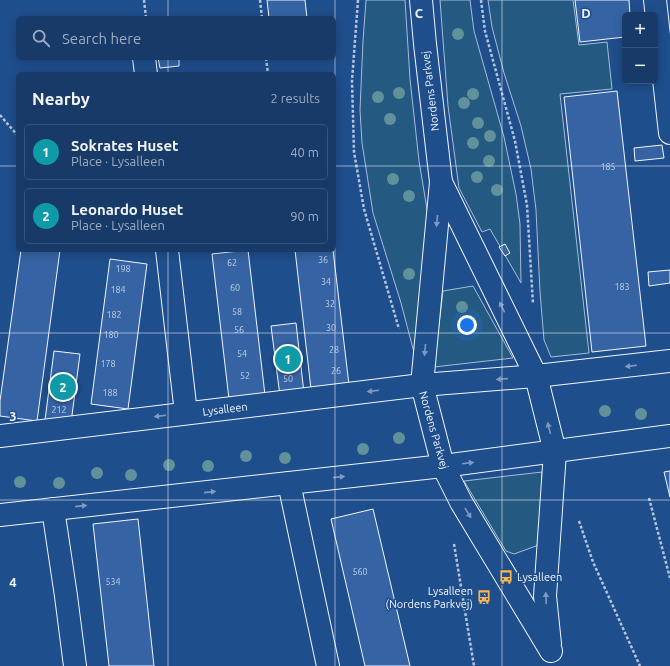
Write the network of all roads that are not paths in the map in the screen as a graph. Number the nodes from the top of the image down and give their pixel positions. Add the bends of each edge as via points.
1 (421, 0) edge
2 (655, 0) edge
3 (144, 60) edge
4 (146, 72) edge
5 (670, 133) edge
6 (441, 182) junction
7 (167, 252) edge
8 (670, 361) edge
9 (536, 376) junction
10 (422, 385) junction
11 (186, 414) junction
12 (0, 436) edge
13 (670, 436) edge
14 (555, 452) junction
15 (442, 466) junction
16 (289, 483) junction
17 (53, 509) junction
18 (0, 515) edge
19 (553, 659) edge
20 (75, 666) edge
21 (328, 666) edge

1 - 6 street, Nordens Parkvej
2 - 5 street
3 - 4 street
9 -> 6 street, Nordens Parkvej
6 -> 10 street, Nordens Parkvej
7 - 11 street
8 -> 9 street, Lysalleen
9 -> 10 street, Lysalleen
14 -> 9 street, Nordens Parkvej
10 -> 11 street, Lysalleen
10 - 15 street, Nordens Parkvej
11 -> 12 street, Lysalleen
13 - 14 street
15 -> 14 street
19 -> 14 street, Nordens Parkvej via 545,596
16 -> 15 street
15 -> 19 street, Nordens Parkvej
17 -> 16 street
16 - 21 street
17 - 18 street
17 - 20 street

